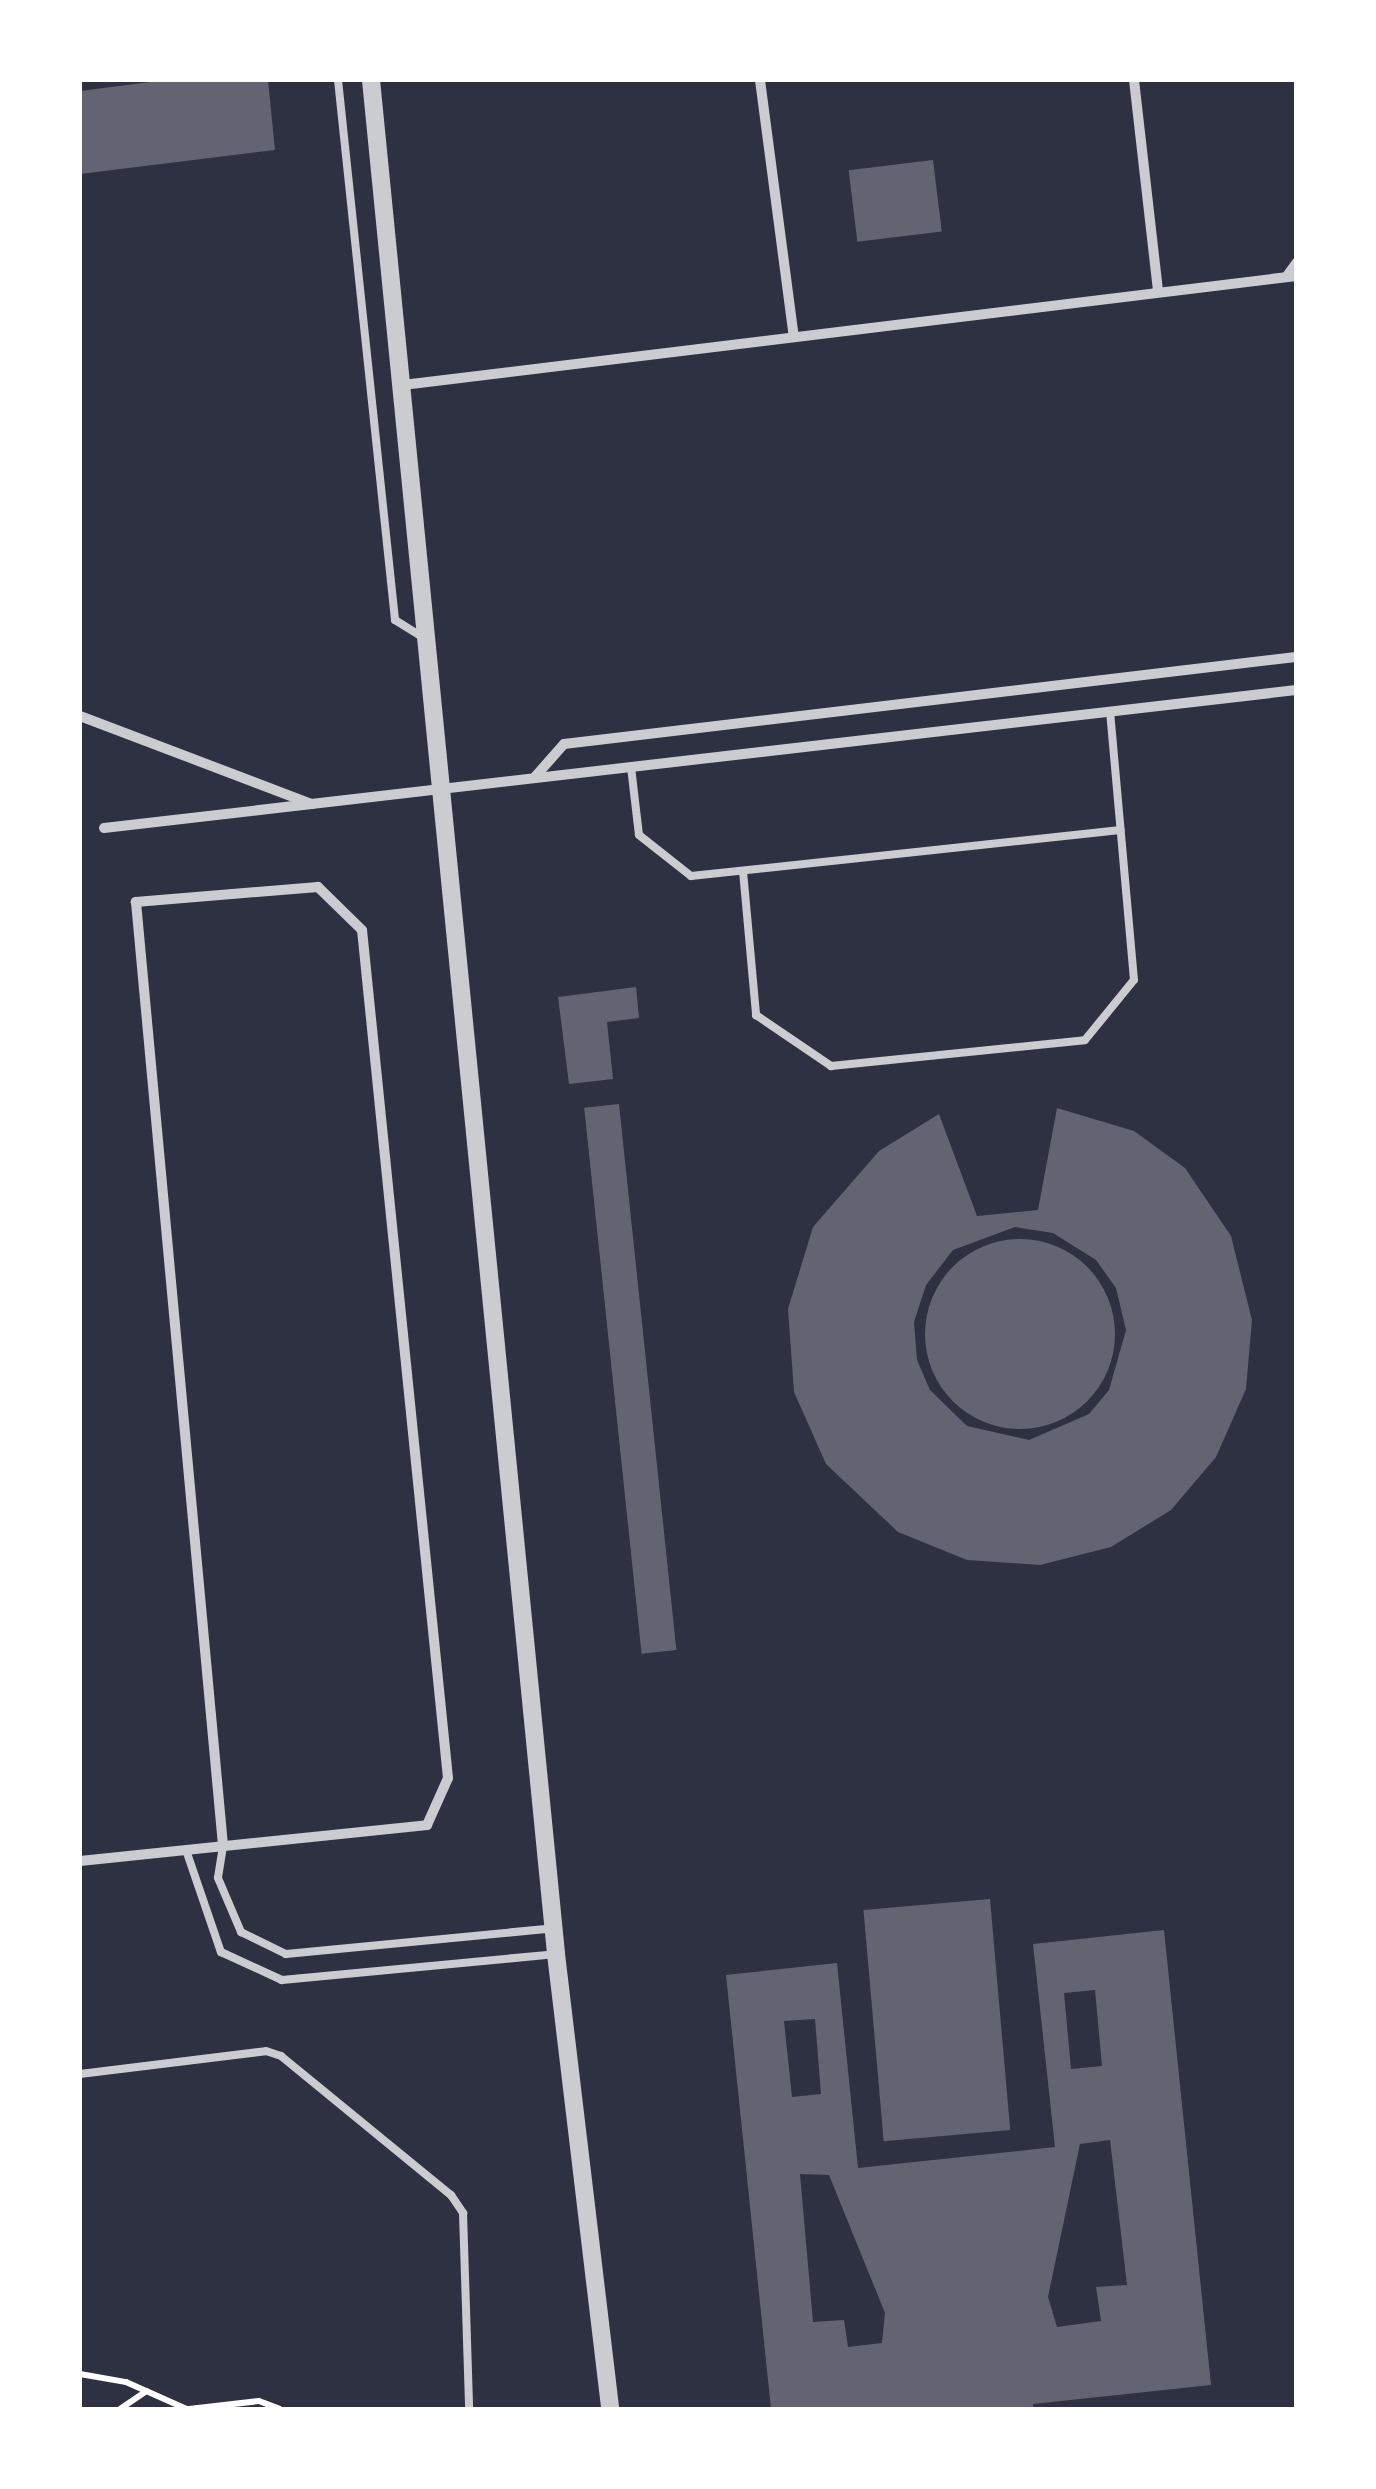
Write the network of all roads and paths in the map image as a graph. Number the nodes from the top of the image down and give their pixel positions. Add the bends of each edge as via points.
1 (338, 80) edge
2 (371, 80) edge
3 (760, 80) edge
4 (1134, 80) edge
5 (1296, 262) edge
6 (1291, 277) edge
7 (1158, 290) junction
8 (794, 337) junction
9 (403, 386) junction
10 (430, 642) junction
11 (1296, 656) edge
12 (1296, 690) edge
13 (1110, 712) junction
14 (80, 716) edge
15 (631, 767) junction
16 (533, 779) junction
17 (443, 789) junction
18 (314, 804) junction
19 (104, 828) dead end
20 (1121, 830) junction
21 (743, 871) junction
22 (223, 1846) junction
23 (186, 1850) junction
24 (80, 1861) edge
25 (554, 1928) junction
26 (556, 1954) junction
27 (80, 2074) edge
28 (80, 2374) edge
29 (147, 2391) junction
30 (120, 2409) edge
31 (188, 2409) edge
32 (280, 2409) edge
33 (470, 2409) edge
34 (610, 2409) edge

1 - 10 lane via 394,620
2 - 9 street
3 - 8 street
4 - 7 street
5 - 6 lane
6 - 7 street
7 - 8 street
8 - 9 street
9 - 10 street
10 - 17 street
11 - 16 street via 564,744
12 - 13 street
13 - 15 street
13 - 20 lane
14 - 18 street
15 - 16 street
15 - 21 lane via 639,835 691,876
16 - 17 street
17 - 18 street
17 - 25 street
18 - 19 street
20 - 21 lane
20 - 21 lane via 1134,980 1085,1040 831,1066 756,1015
22 - 22 street via 136,902 318,886 362,930 448,1778 427,1825
22 - 23 street
22 - 25 lane via 218,1878 241,1932 286,1954
23 - 24 street
23 - 26 lane via 221,1952 282,1980
25 - 26 street
26 - 34 street
27 - 33 lane via 266,2052 281,2056 451,2195 463,2213
28 - 29 path
29 - 30 path
29 - 31 path
31 - 32 path via 259,2401

